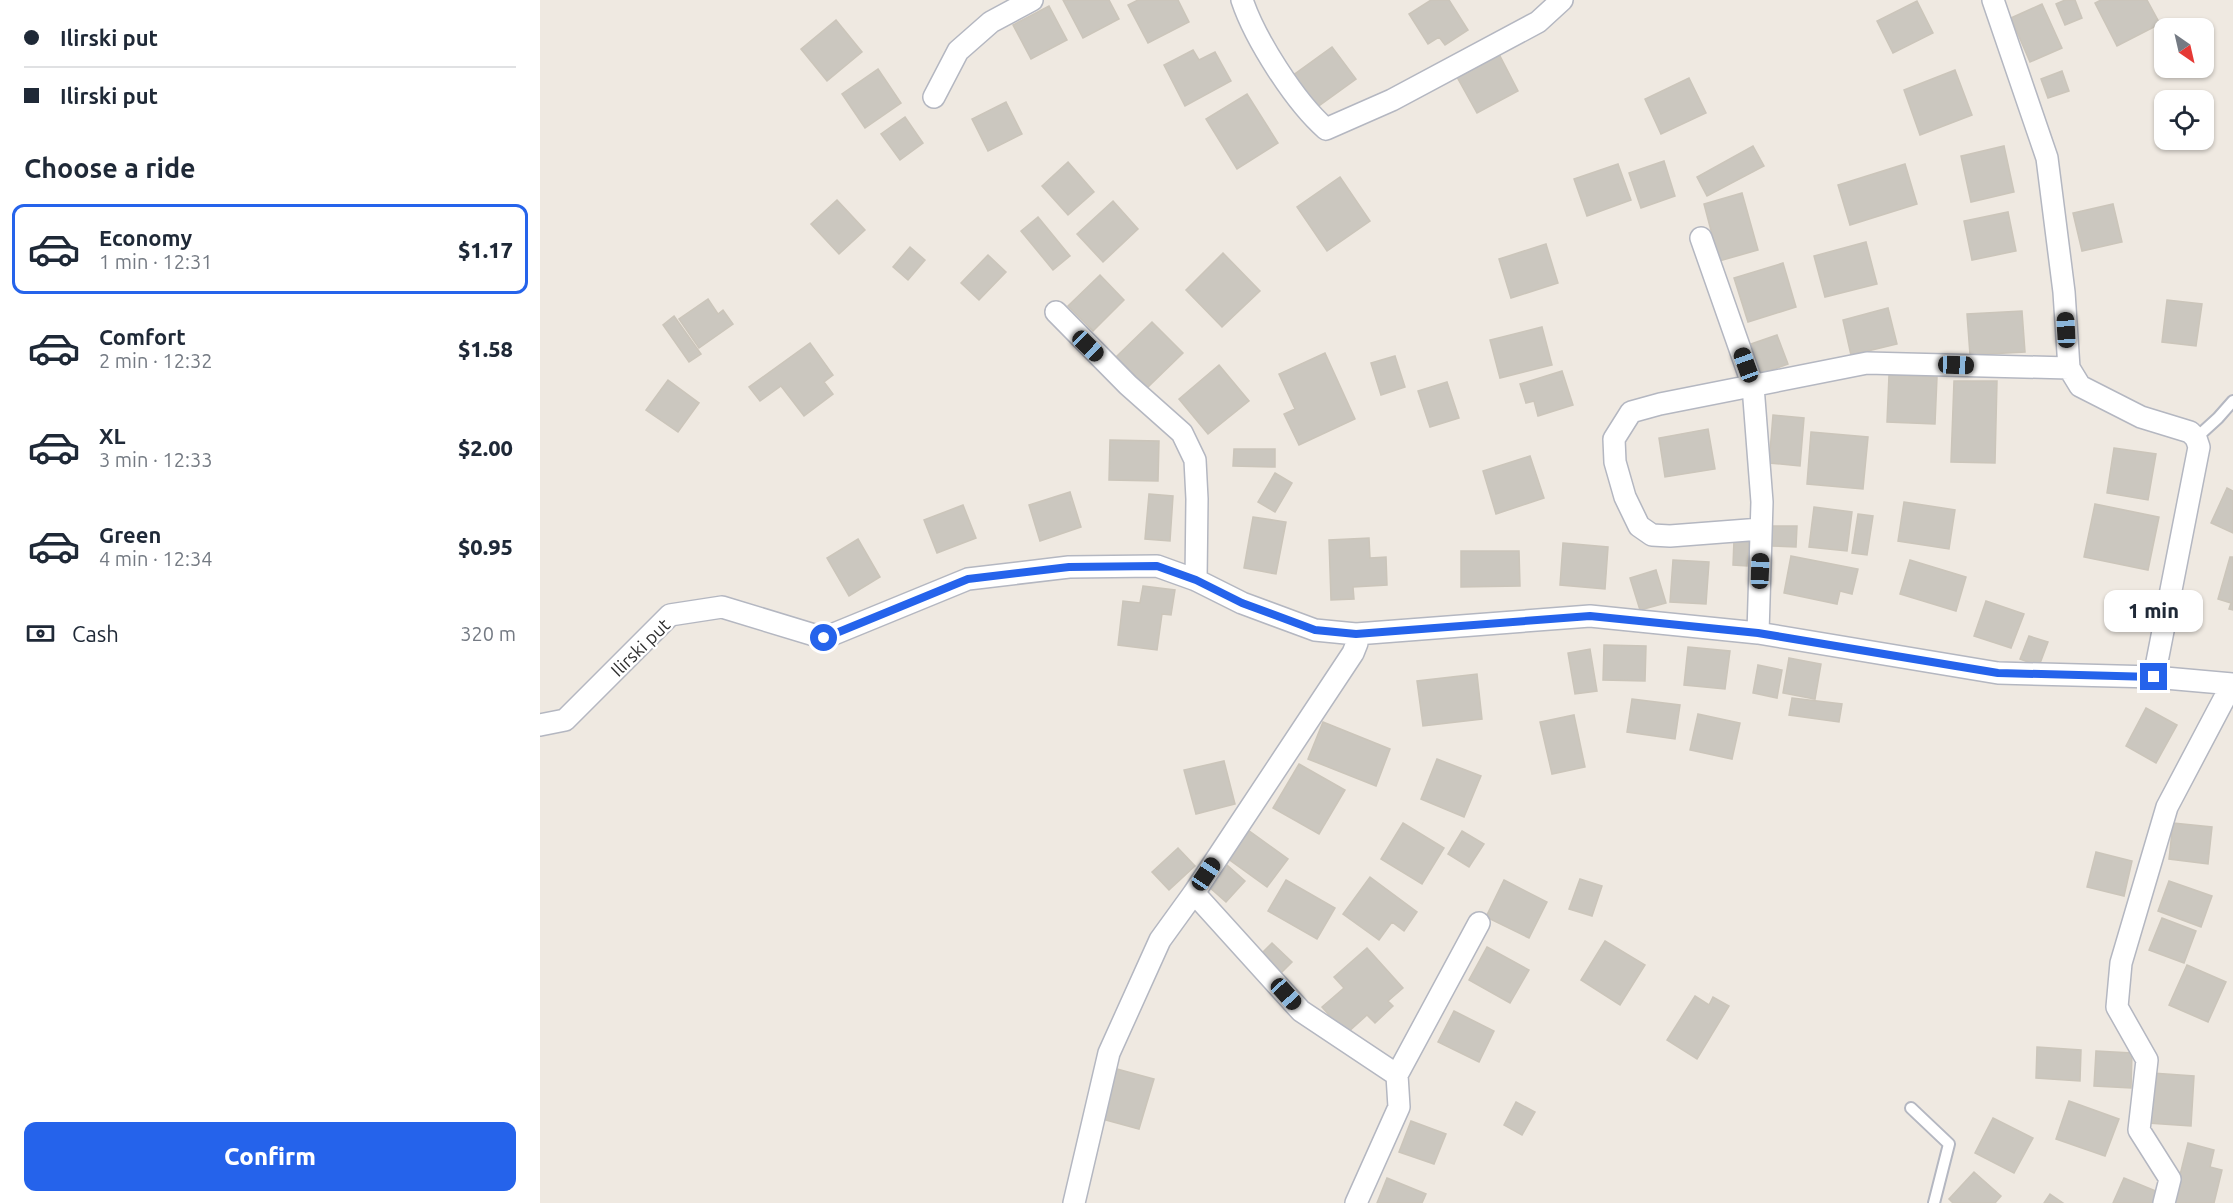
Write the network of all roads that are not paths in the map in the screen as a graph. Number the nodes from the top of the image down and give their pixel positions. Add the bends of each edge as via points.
1 (1032, 0) edge
2 (1242, 0) edge
3 (1562, 0) edge
4 (1993, 0) edge
5 (934, 97) dead end
6 (1701, 238) dead end
7 (1056, 312) dead end
8 (2069, 368) junction
9 (1753, 386) junction
10 (2233, 400) edge
11 (2196, 438) junction
12 (1761, 530) junction
13 (1196, 580) junction
14 (1758, 633) junction
15 (1356, 634) junction
16 (2154, 677) junction
17 (2233, 684) edge
18 (540, 725) edge
19 (1194, 893) junction
20 (1479, 923) dead end
21 (1397, 1075) junction
22 (1911, 1108) dead end
23 (1074, 1203) edge
24 (1356, 1203) edge
25 (1934, 1203) edge
26 (2164, 1203) edge

1 - 5 street via 991,22 958,51
2 - 3 street via 1248,19 1284,77 1326,129 1392,100 1538,22
4 - 8 street via 2048,158
6 - 9 street
7 - 13 street via 1182,433 1194,460
8 - 9 street via 1867,363
8 - 11 street via 2080,386 2141,417 2190,432
9 - 12 street
9 - 12 street via 1631,412 1614,439 1614,451 1625,497 1639,526 1652,535
10 - 11 lane
11 - 16 street via 2198,453
12 - 14 street
13 - 15 street, Ilirski put via 1242,603 1315,630
13 - 18 street, Ilirski put via 1157,566 1069,567 968,579 824,638 722,607 670,615 565,720
14 - 15 street, Ilirski put via 1590,616
14 - 16 street, Ilirski put via 1998,673
15 - 19 street via 1353,653
16 - 17 street, Ilirski put
17 - 26 street via 2167,807 2121,963 2117,1007 2147,1060 2139,1130 2170,1179
19 - 21 street via 1301,1011
19 - 23 street via 1161,940 1110,1053
20 - 21 street
21 - 24 street via 1399,1107
22 - 25 lane via 1949,1144

